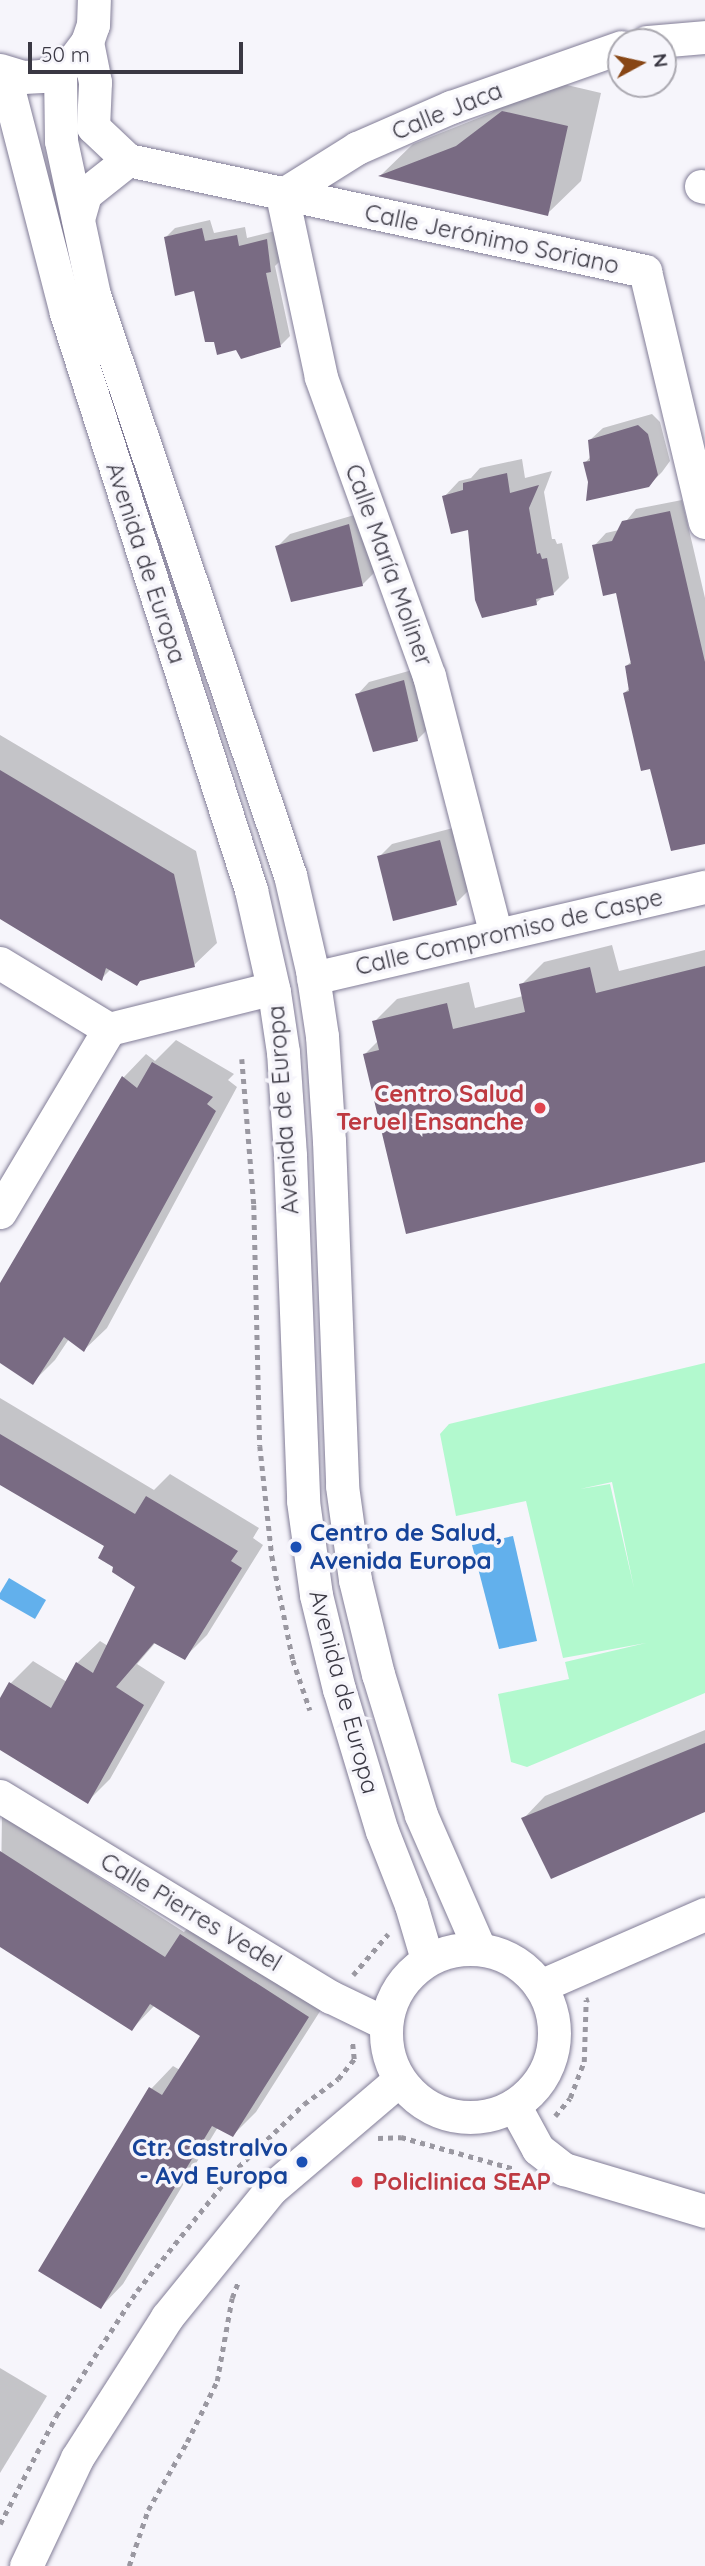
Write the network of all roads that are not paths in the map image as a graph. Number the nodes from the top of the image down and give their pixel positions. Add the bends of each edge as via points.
1 (99, 2) edge
2 (705, 37) edge
3 (677, 39) edge
4 (87, 42) junction
5 (607, 52) edge
6 (60, 69) junction
7 (2, 72) edge
8 (128, 160) junction
9 (282, 195) junction
10 (78, 219) junction
11 (705, 522) edge
12 (705, 887) edge
13 (496, 935) junction
14 (0, 963) edge
15 (313, 978) junction
16 (273, 988) junction
17 (109, 1030) junction
18 (0, 1212) edge
19 (0, 1796) edge
20 (705, 1914) edge
21 (479, 1948) junction
22 (426, 1959) junction
23 (540, 1986) junction
24 (386, 2023) junction
25 (399, 2080) junction
26 (514, 2105) junction
27 (705, 2211) edge
28 (26, 2566) edge

1 - 4 street
2 - 3 street
4 - 6 street
4 - 8 street via 95,82 93,127
5 - 9 street, Calle Jaca via 451,107 357,148
6 - 7 street via 32,76
6 - 10 street, Avenida de Europa via 61,141
7 - 16 street, Avenida de Europa via 66,313 251,890
8 - 9 street, Calle Jerónimo Soriano
8 - 10 street via 85,194
9 - 11 street, Calle Jerónimo Soriano via 645,271
9 - 13 street, Calle María Moliner via 321,376 429,676
10 - 15 street, Avenida de Europa via 94,295 290,875
12 - 13 street, Calle Compromiso de Caspe
13 - 15 street, Calle Compromiso de Caspe
14 - 17 street
15 - 21 street, Avenida de Europa via 329,1141 342,1486 355,1580 421,1815
16 - 17 street
16 - 22 street, Avenida de Europa via 283,1052 290,1156 303,1501 316,1595 338,1689
17 - 18 street
19 - 24 street, Calle Pierres Vedel via 331,1997
20 - 23 street
21 - 22 street via 454,1949
21 - 23 street via 503,1954 524,1967
22 - 24 street via 393,1998
23 - 26 street via 551,2011 554,2038 548,2065 534,2088
24 - 25 street via 387,2053
25 - 26 street via 417,2099 439,2112 464,2118 490,2115
25 - 28 street via 271,2189 167,2317 77,2458
26 - 27 street via 538,2149 564,2169

